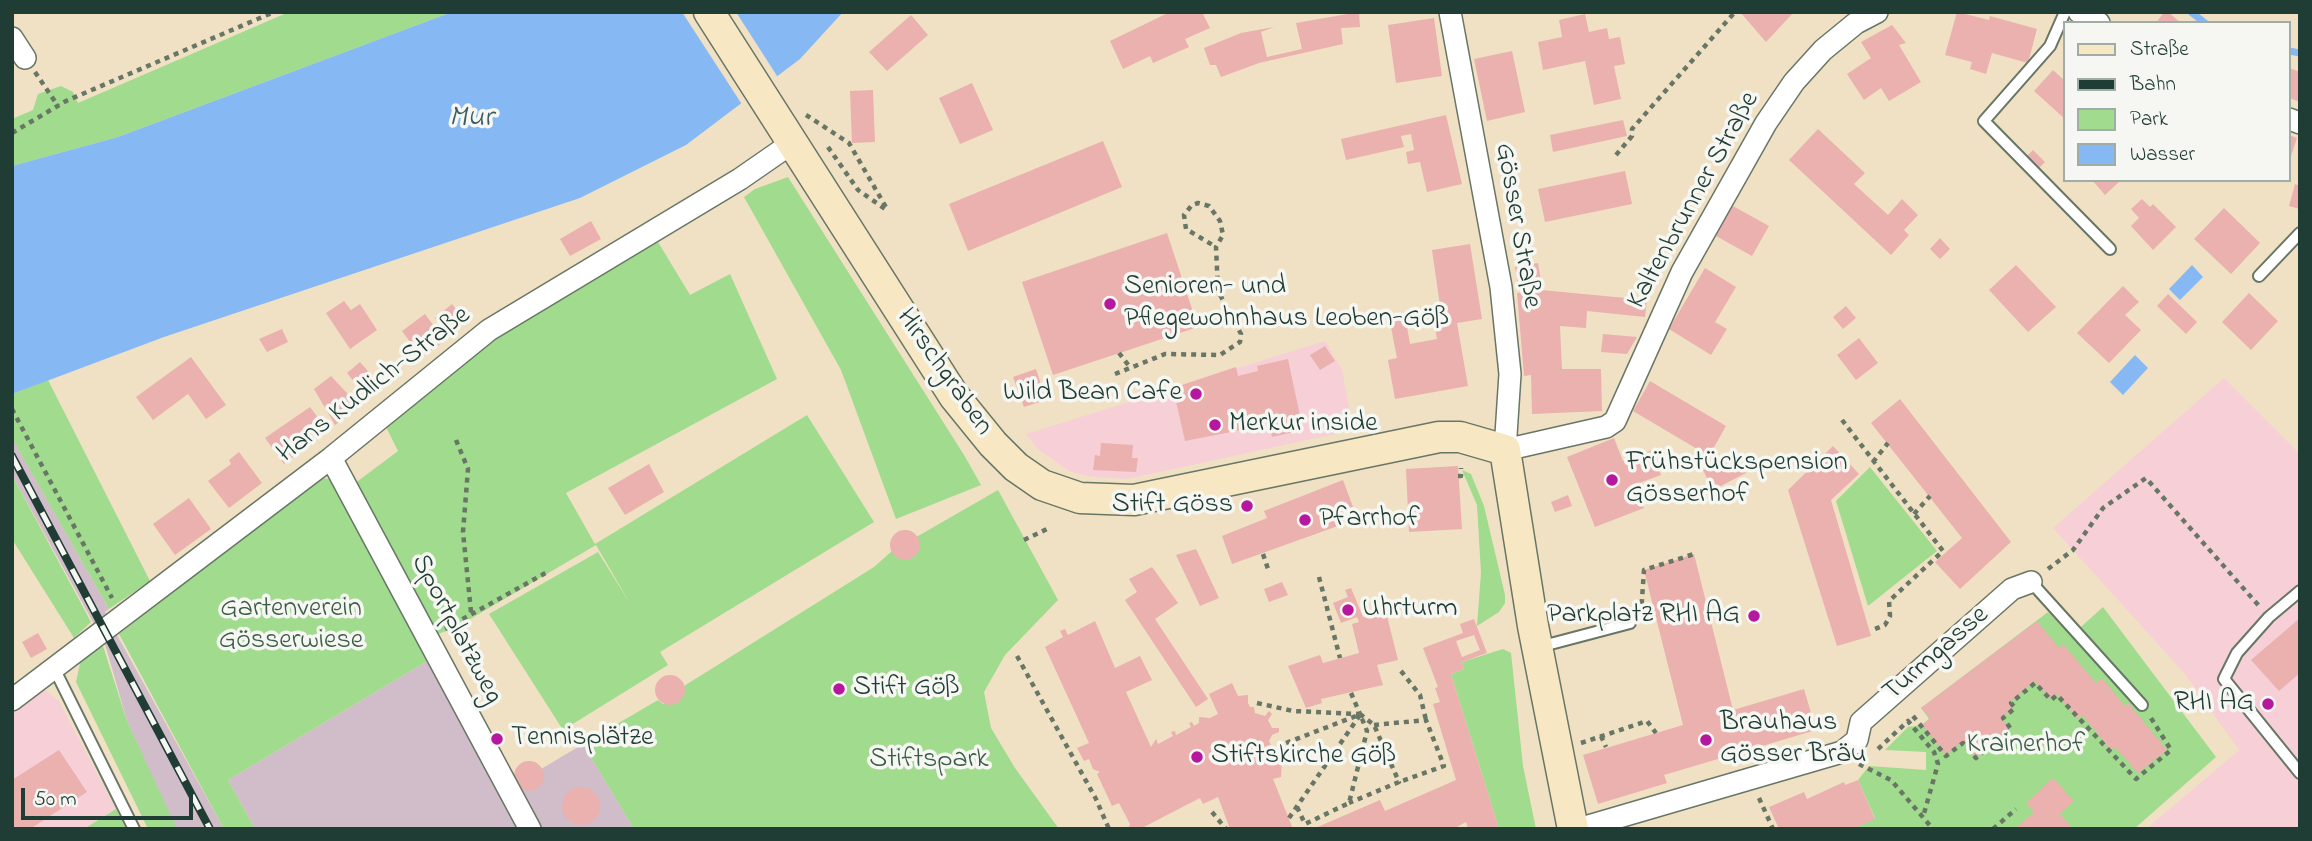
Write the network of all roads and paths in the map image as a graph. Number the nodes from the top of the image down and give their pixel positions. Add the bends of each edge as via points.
1 (274, 12) edge
2 (709, 12) edge
3 (1450, 12) edge
4 (1735, 12) edge
5 (1877, 12) edge
6 (2065, 12) edge
7 (2079, 12) edge
8 (2095, 21) edge
9 (12, 38) edge
10 (25, 58) joint
11 (58, 106) junction
12 (799, 110) dead end
13 (12, 133) edge
14 (792, 144) junction
15 (1616, 155) dead end
16 (888, 211) dead end
17 (2300, 233) edge
18 (1216, 247) junction
19 (2110, 249) dead end
20 (2259, 276) dead end
21 (1119, 354) dead end
22 (1129, 366) junction
23 (1115, 374) dead end
24 (12, 409) edge
25 (1842, 420) dead end
26 (456, 440) dead end
27 (1888, 443) dead end
28 (1505, 450) junction
29 (331, 458) junction
30 (1873, 462) junction
31 (1461, 468) dead end
32 (1458, 476) dead end
33 (1930, 496) dead end
34 (1914, 514) junction
35 (1047, 529) dead end
36 (1024, 540) dead end
37 (1263, 554) dead end
38 (1694, 554) dead end
39 (549, 571) dead end
40 (1269, 572) dead end
41 (1319, 577) dead end
42 (2031, 582) junction
43 (2300, 591) edge
44 (471, 612) junction
45 (122, 617) junction
46 (2269, 617) junction
47 (1630, 624) joint
48 (1875, 629) dead end
49 (429, 639) junction
50 (1537, 648) junction
51 (1017, 656) dead end
52 (1340, 658) dead end
53 (55, 670) junction
54 (1401, 671) dead end
55 (1351, 692) dead end
56 (12, 700) edge
57 (1257, 703) dead end
58 (2142, 705) joint
59 (1360, 714) junction
60 (1913, 716) dead end
61 (1426, 720) junction
62 (1374, 725) junction
63 (1656, 733) dead end
64 (1601, 736) junction
65 (1591, 740) dead end
66 (1286, 743) dead end
67 (1606, 747) dead end
68 (1842, 752) junction
69 (1873, 754) dead end
70 (2300, 774) edge
71 (1751, 780) junction
72 (1399, 782) junction
73 (1349, 803) junction
74 (1297, 807) junction
75 (2016, 809) dead end
76 (1212, 812) dead end
77 (1923, 817) junction
78 (1289, 818) dead end
79 (134, 829) edge
80 (530, 829) edge
81 (1109, 829) edge
82 (1226, 829) edge
83 (1573, 829) edge
84 (1578, 829) edge
85 (1773, 829) edge
86 (1933, 829) edge
87 (1993, 829) edge

1 - 11 path
2 - 14 main road, Hirschgraben
3 - 28 street, Gösser Straße via 1501,287 1510,374
4 - 15 path via 1632,129 1632,136
5 - 28 street, Kaltenbrunner Straße via 1823,50 1766,123 1682,272 1615,421
6 - 19 lane via 2050,46 1984,121
7 - 8 street
9 - 10 street
10 - 11 path
11 - 13 path
12 - 16 path via 849,143
14 - 28 main road, Hirschgraben via 954,396 1000,452 1042,485 1080,498 1134,500 1440,437 1460,437
14 - 29 street, Hans Kudlich-Straße via 489,330
17 - 20 lane
18 - 18 path via 1223,235 1220,221 1209,206 1192,205 1184,215 1186,229
18 - 22 path via 1218,291 1241,334 1240,342 1220,355 1165,354
21 - 22 path
22 - 23 path
24 - 45 path
25 - 30 path
26 - 44 path via 468,469 463,532
27 - 30 path
28 - 50 main road
29 - 45 street, Hans Kudlich-Straße
29 - 49 street, Sportplatzweg
30 - 34 path
31 - 32 path
33 - 34 path
34 - 48 path via 1943,551 1889,601 1891,615 1885,625
35 - 36 path
37 - 40 path
38 - 47 path via 1644,570 1641,615
39 - 44 path
41 - 52 path
42 - 46 path via 2073,550 2103,509 2146,478
42 - 58 lane
42 - 68 street, Turmgasse via 2012,589 1861,722 1857,740
43 - 46 lane
44 - 49 path
45 - 53 street, Hans Kudlich-Straße
46 - 70 lane via 2237,653 2224,679
47 - 50 lane
49 - 80 street, Sportplatzweg
50 - 83 main road
51 - 81 path
53 - 56 street, Hans Kudlich-Straße
53 - 79 lane
54 - 61 path via 1420,695
55 - 59 path
57 - 59 path via 1293,711
58 - 60 path via 2171,750 2136,779 2057,695 2050,700 2035,683 2011,703 2015,708 2003,718 2011,729 1976,758 1963,743 1946,755
59 - 62 path
59 - 66 path
59 - 73 path via 1367,731
59 - 74 path
61 - 62 path
61 - 72 path via 1444,766
62 - 72 path
63 - 64 path via 1647,721
64 - 65 path
64 - 67 path
68 - 71 street
68 - 77 path via 1891,780
69 - 77 path via 1908,721 1934,752 1938,764
71 - 84 street
71 - 85 path
72 - 73 path
73 - 74 path via 1305,824
74 - 78 path
75 - 87 path
76 - 82 path
77 - 86 path

